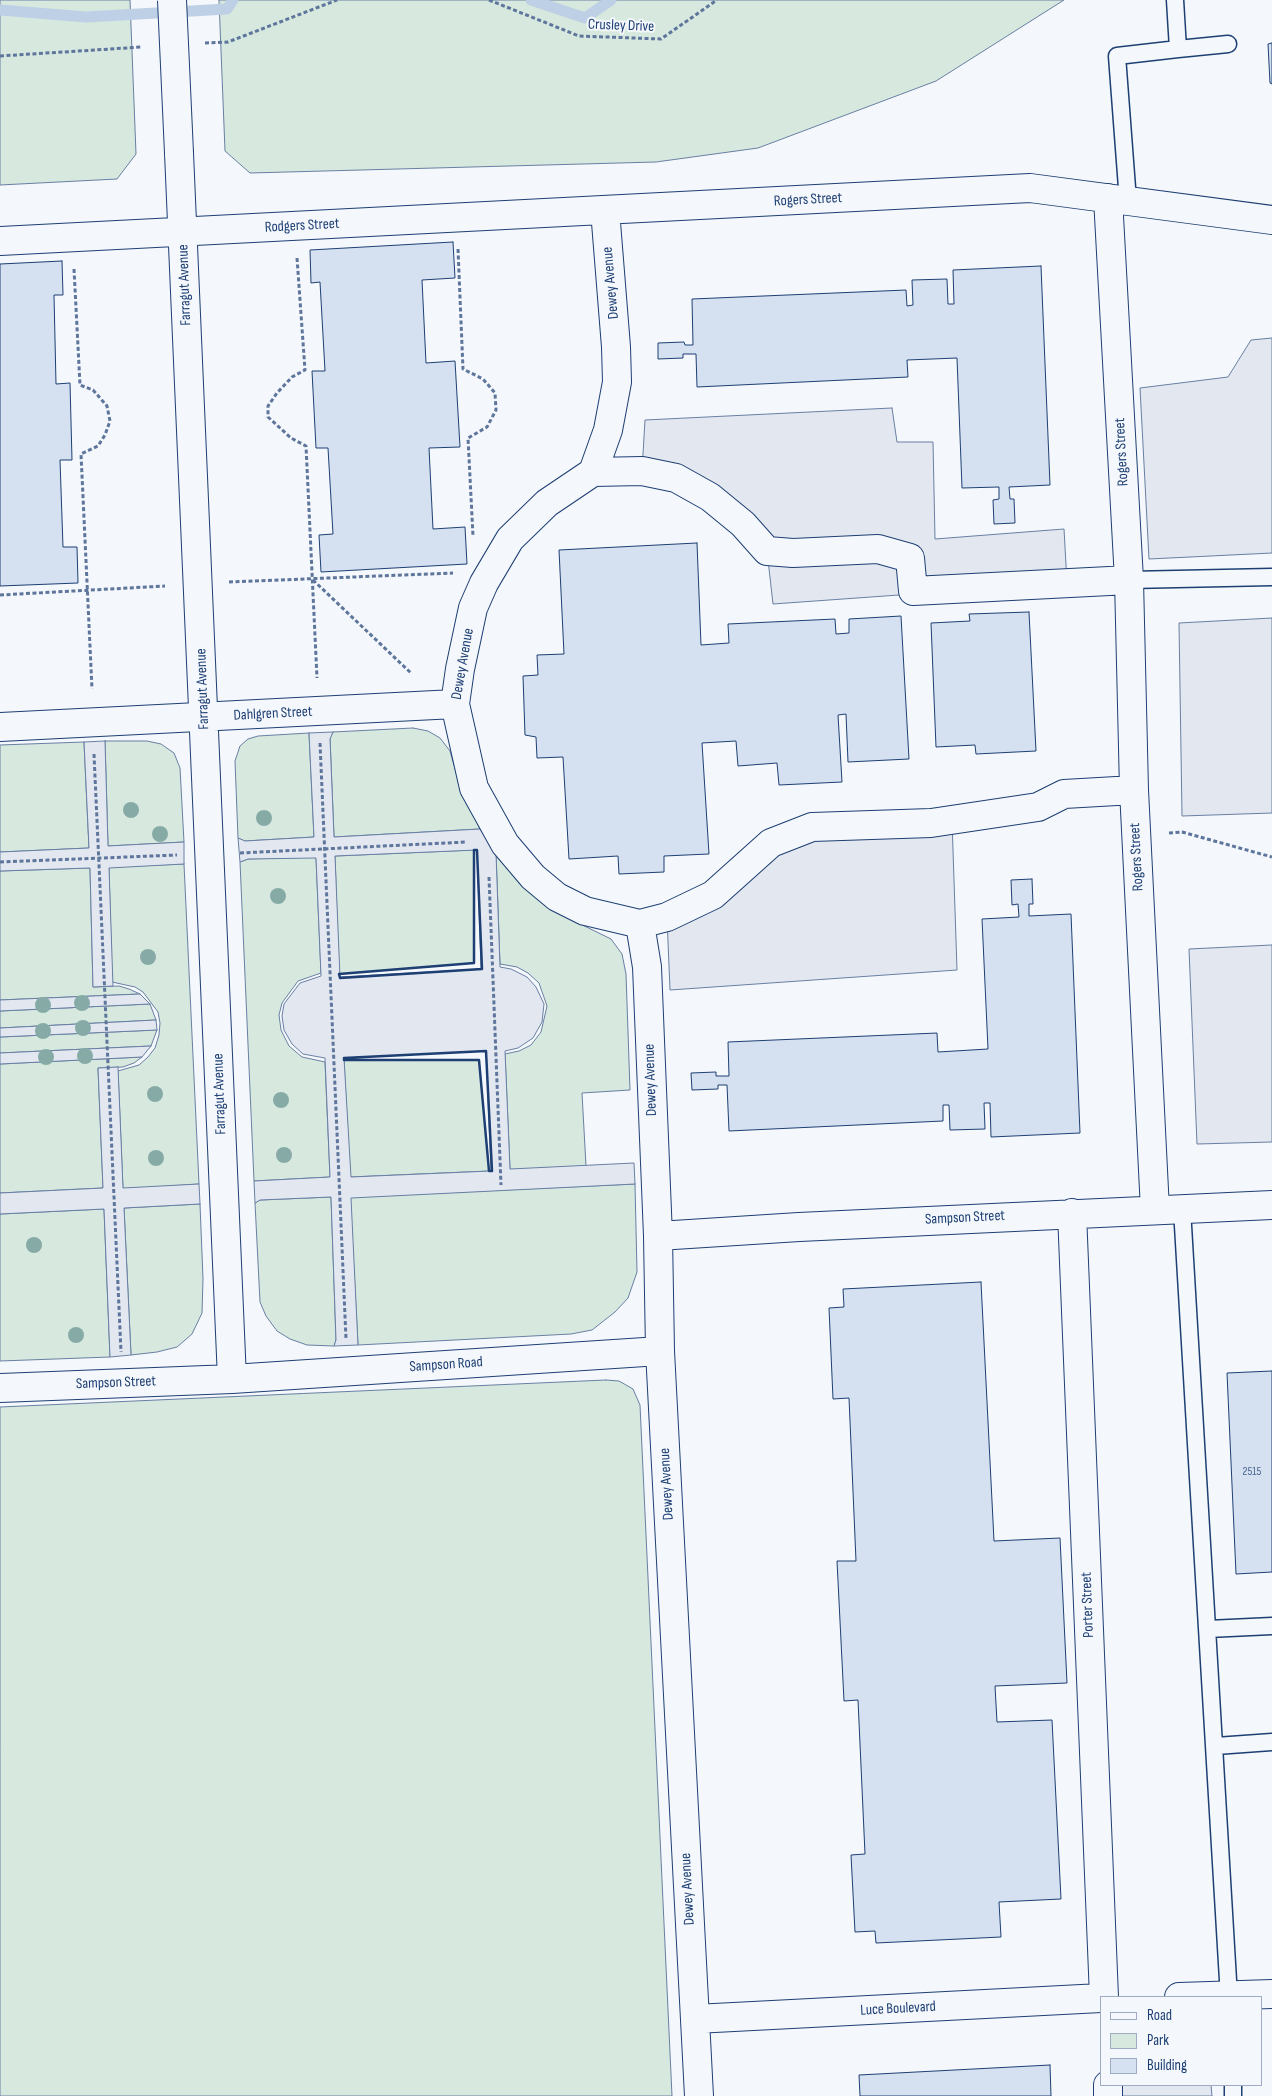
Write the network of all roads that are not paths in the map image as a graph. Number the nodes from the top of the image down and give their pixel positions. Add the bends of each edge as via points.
1 (172, 0) edge
2 (1175, 0) edge
3 (1228, 44) dead end
4 (1178, 49) junction
5 (1118, 200) junction
6 (605, 210) junction
7 (1272, 220) edge
8 (183, 232) junction
9 (0, 241) edge
10 (593, 472) junction
11 (1272, 577) edge
12 (1129, 580) junction
13 (455, 704) junction
14 (205, 718) junction
15 (0, 727) edge
16 (1134, 790) junction
17 (640, 924) junction
18 (1272, 1205) edge
19 (1182, 1209) junction
20 (1155, 1210) junction
21 (1072, 1213) junction
22 (658, 1236) junction
23 (660, 1351) junction
24 (232, 1379) junction
25 (0, 1388) edge
26 (1272, 1626) edge
27 (1208, 1629) junction
28 (1272, 1742) edge
29 (1216, 1746) junction
30 (1272, 1994) edge
31 (1102, 1996) edge
32 (1229, 1996) edge
33 (1243, 1996) edge
34 (1100, 1998) edge
35 (695, 2019) junction
36 (699, 2096) edge

1 - 8 street, Farragut Avenue, bridge
2 - 4 lane
3 - 4 lane
4 - 5 lane via 1117,56
5 - 6 street, Rogers Street via 1030,188
5 - 7 street
5 - 12 street, Rogers Street
6 - 8 street, Rodgers Street
6 - 10 street, Dewey Avenue via 617,382 608,430
8 - 9 street, Rodgers Street
8 - 14 street, Farragut Avenue
10 - 12 street via 642,471 676,478 710,497 743,524 767,551 793,554 878,548 910,558 913,591
10 - 13 street, Dewey Avenue via 547,503 510,539 473,608
11 - 12 lane
12 - 16 street, Rogers Street
13 - 14 street, Dahlgren Street
13 - 17 street, Dewey Avenue via 474,788 505,844 533,877 557,897 585,911
14 - 15 street, Dahlgren Street
14 - 24 street, Farragut Avenue
16 - 17 street via 1064,794 1038,807 932,823 812,827 771,843 713,895 667,916
16 - 20 street, Rogers Street
17 - 22 street, Dewey Avenue via 647,967
18 - 19 street, Sampson Street
19 - 20 street, Sampson Street
19 - 27 lane
20 - 21 street, Sampson Street
21 - 22 street, Sampson Street
21 - 31 street, Porter Street
22 - 23 street, Dewey Avenue
23 - 24 street, Sampson Road
23 - 35 street, Dewey Avenue
24 - 25 street, Sampson Street
26 - 27 lane
27 - 29 lane
28 - 29 lane
29 - 32 lane
30 - 33 street
34 - 35 street, Luce Boulevard
35 - 36 street, Dewey Avenue

